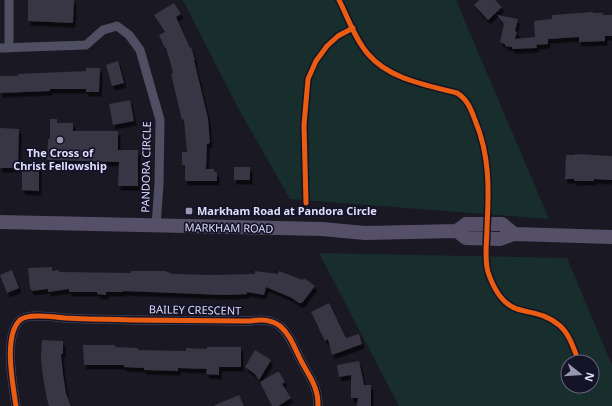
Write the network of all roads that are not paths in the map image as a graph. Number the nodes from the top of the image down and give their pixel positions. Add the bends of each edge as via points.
1 (9, 0) edge
2 (5, 48) edge
3 (0, 222) edge
4 (156, 226) junction
5 (612, 237) edge
6 (16, 406) edge
7 (318, 406) edge

1 - 2 street
2 - 4 street, PANDORA CIRCLE via 86,45 103,30 117,26 128,35 140,50 160,120
3 - 4 main road, MARKHAM ROAD
4 - 5 main road, MARKHAM ROAD via 322,229 365,233 457,231 466,224 502,224 514,234
6 - 7 street, BAILEY CRESCENT via 11,366 12,335 24,317 39,316 271,321 283,329 292,342 316,389

